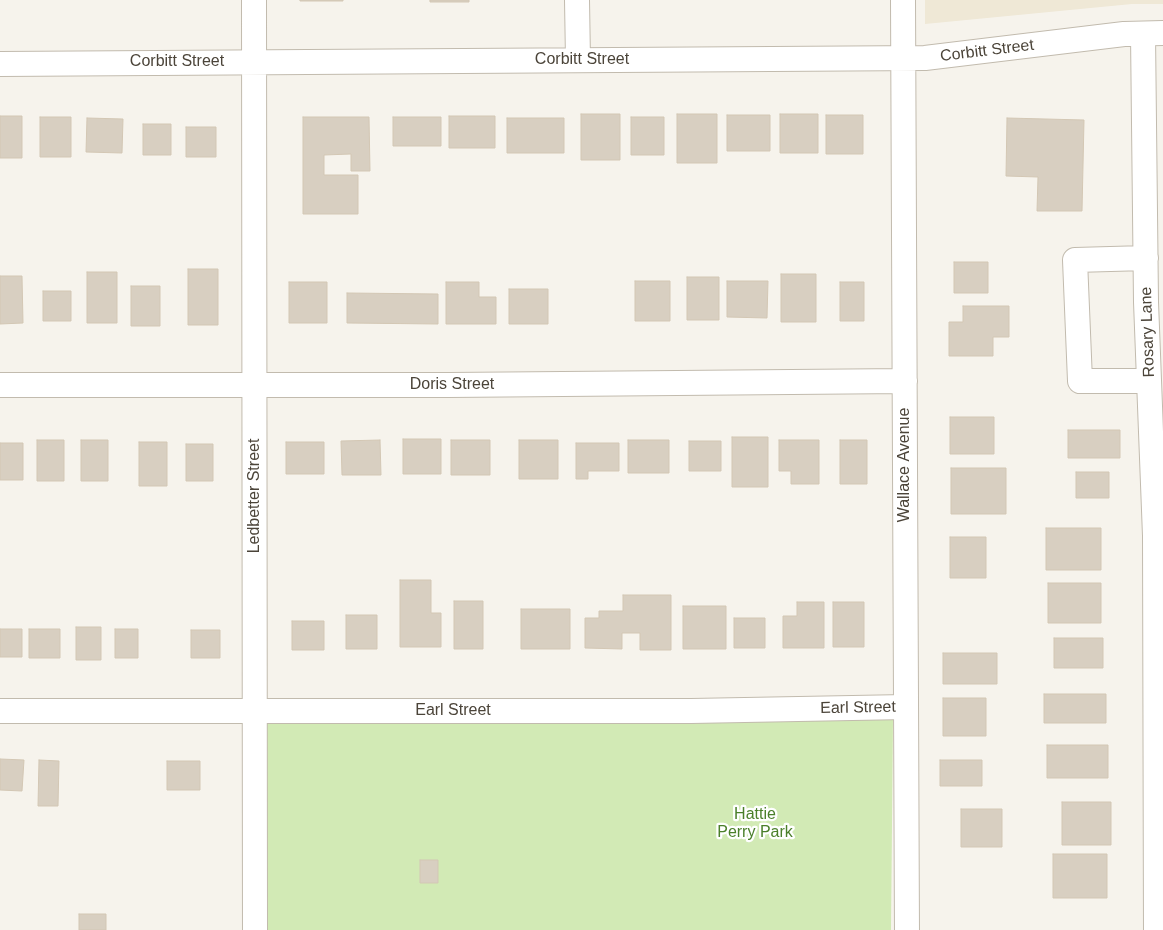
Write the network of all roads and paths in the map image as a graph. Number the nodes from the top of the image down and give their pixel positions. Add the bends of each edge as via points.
1 (254, 0) edge
2 (577, 0) edge
3 (903, 0) edge
4 (1153, 34) edge
5 (904, 58) junction
6 (578, 60) junction
7 (254, 62) junction
8 (0, 64) edge
9 (1154, 97) edge
10 (1146, 258) junction
11 (1155, 289) edge
12 (1155, 330) edge
13 (1149, 381) junction
14 (905, 382) junction
15 (0, 384) edge
16 (256, 385) junction
17 (1157, 409) edge
18 (1157, 454) edge
19 (1158, 516) edge
20 (1159, 591) edge
21 (906, 708) junction
22 (0, 711) edge
23 (255, 711) junction
24 (1159, 857) edge
25 (255, 930) edge
26 (907, 930) edge
27 (1156, 930) edge

1 - 7 street, Ledbetter Street
2 - 6 street
3 - 5 street, Wallace Avenue
4 - 5 street, Corbitt Street
4 - 9 street, Rosary Lane
5 - 6 street, Corbitt Street
5 - 14 street, Wallace Avenue
6 - 7 street, Corbitt Street
7 - 8 street, Corbitt Street
7 - 16 street, Ledbetter Street
9 - 10 street, Rosary Lane
10 - 11 street, Rosary Lane
10 - 13 street via 1076,260 1080,381
11 - 12 street, Rosary Lane
12 - 13 street, Rosary Lane
13 - 17 street, Rosary Lane
14 - 16 street, Doris Street
14 - 21 street, Wallace Avenue
15 - 16 street, Doris Street
16 - 23 street, Ledbetter Street
17 - 18 street, Rosary Lane
18 - 19 street, Rosary Lane
19 - 20 street, Rosary Lane
20 - 24 street, Rosary Lane
21 - 23 street, Earl Street
21 - 26 street, Wallace Avenue
22 - 23 street, Earl Street
23 - 25 street, Ledbetter Street
24 - 27 street, Rosary Lane

